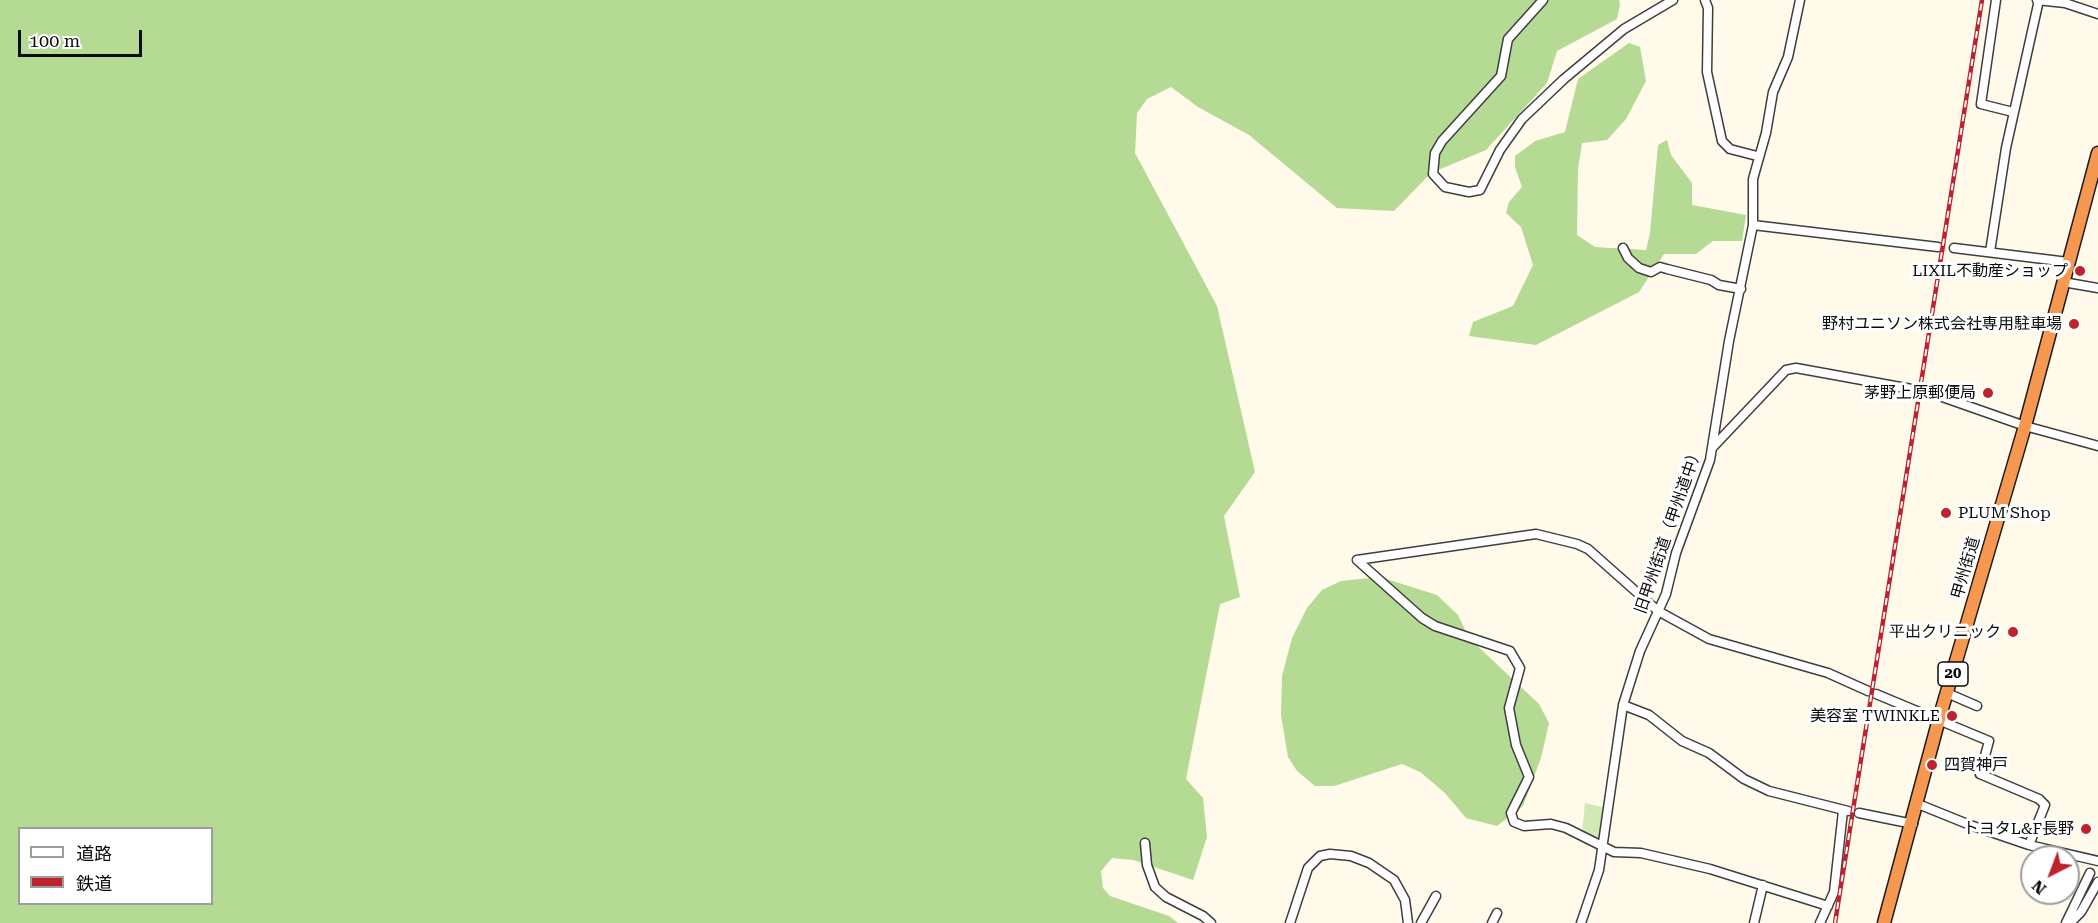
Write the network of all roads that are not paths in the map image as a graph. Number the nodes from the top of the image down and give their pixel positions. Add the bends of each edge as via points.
1 (1543, 0) edge
2 (1673, 0) edge
3 (1705, 0) edge
4 (1800, 0) edge
5 (1996, 0) edge
6 (2038, 0) edge
7 (2098, 14) edge
8 (2013, 112) junction
9 (2098, 153) edge
10 (1757, 156) junction
11 (1754, 225) junction
12 (1938, 247) tunnel mouth
13 (1623, 248) dead end
14 (1954, 248) tunnel mouth
15 (1989, 252) junction
16 (2068, 262) junction
17 (2063, 282) junction
18 (2098, 288) edge
19 (1741, 289) junction
20 (2025, 426) junction
21 (2098, 446) edge
22 (1713, 447) junction
23 (1658, 611) junction
24 (1947, 693) junction
25 (1623, 705) junction
26 (1977, 706) dead end
27 (1939, 719) junction
28 (1918, 804) junction
29 (1859, 813) dead end
30 (1913, 824) junction
31 (1145, 843) dead end
32 (2029, 844) junction
33 (1601, 846) junction
34 (2098, 861) edge
35 (2090, 873) dead end
36 (2098, 882) edge
37 (1763, 885) junction
38 (1436, 896) dead end
39 (1828, 906) junction
40 (1497, 914) dead end
41 (1211, 923) edge
42 (1290, 923) edge
43 (1408, 923) edge
44 (1421, 923) edge
45 (1492, 923) edge
46 (1581, 923) edge
47 (1754, 923) edge
48 (1820, 923) edge
49 (1884, 923) edge
50 (2068, 923) edge

1 - 2 street via 1508,39 1501,76 1435,153 1433,174 1445,187 1480,190 1500,150 1522,119 1624,29
3 - 10 street via 1707,72 1722,141 1730,149
4 - 10 street via 1788,57 1773,92 1763,146
5 - 8 street via 1981,104
6 - 7 street via 2065,3
6 - 8 street
8 - 15 street
9 - 16 highway, 甲州街道 / 20
10 - 11 street
11 - 12 street
11 - 19 street
13 - 19 street via 1639,268 1651,272 1660,267
14 - 15 street
15 - 16 street
16 - 17 highway, 甲州街道 / 20
17 - 18 street
17 - 20 highway, 甲州街道 / 20
19 - 22 street
20 - 21 street
20 - 22 street, 旧甲州街道（甲州道中） via 1928,392 1796,368 1786,370
20 - 24 highway, 甲州街道 / 20
22 - 23 street, 旧甲州街道（甲州道中）
23 - 25 street, 旧甲州街道（甲州道中）
23 - 27 street via 1709,639 1828,673
23 - 33 street via 1588,549 1536,534 1357,560 1435,626 1510,651 1520,668 1509,708 1516,745 1529,777 1510,813 1514,822 1566,828
24 - 26 street
24 - 27 highway, 甲州街道 / 20
25 - 33 street, 旧甲州街道（甲州道中）
25 - 39 street via 1648,716 1682,741 1709,753 1744,779 1769,791 1845,811 1834,892
27 - 28 highway, 甲州街道 / 20
27 - 32 street via 1989,741 1980,774 2044,802
28 - 30 highway, 甲州街道 / 20
28 - 32 street
29 - 30 street
30 - 49 highway, 甲州街道 / 20
31 - 41 street via 1155,887
32 - 34 street
33 - 37 street via 1614,852 1668,858
33 - 46 street, 旧甲州街道（甲州道中） via 1599,870
35 - 50 street
36 - 50 street via 2081,912
37 - 39 street
37 - 47 street
38 - 44 street
39 - 48 street
40 - 45 street
42 - 43 street via 1308,867 1320,856 1330,854 1352,856 1394,880 1406,900

